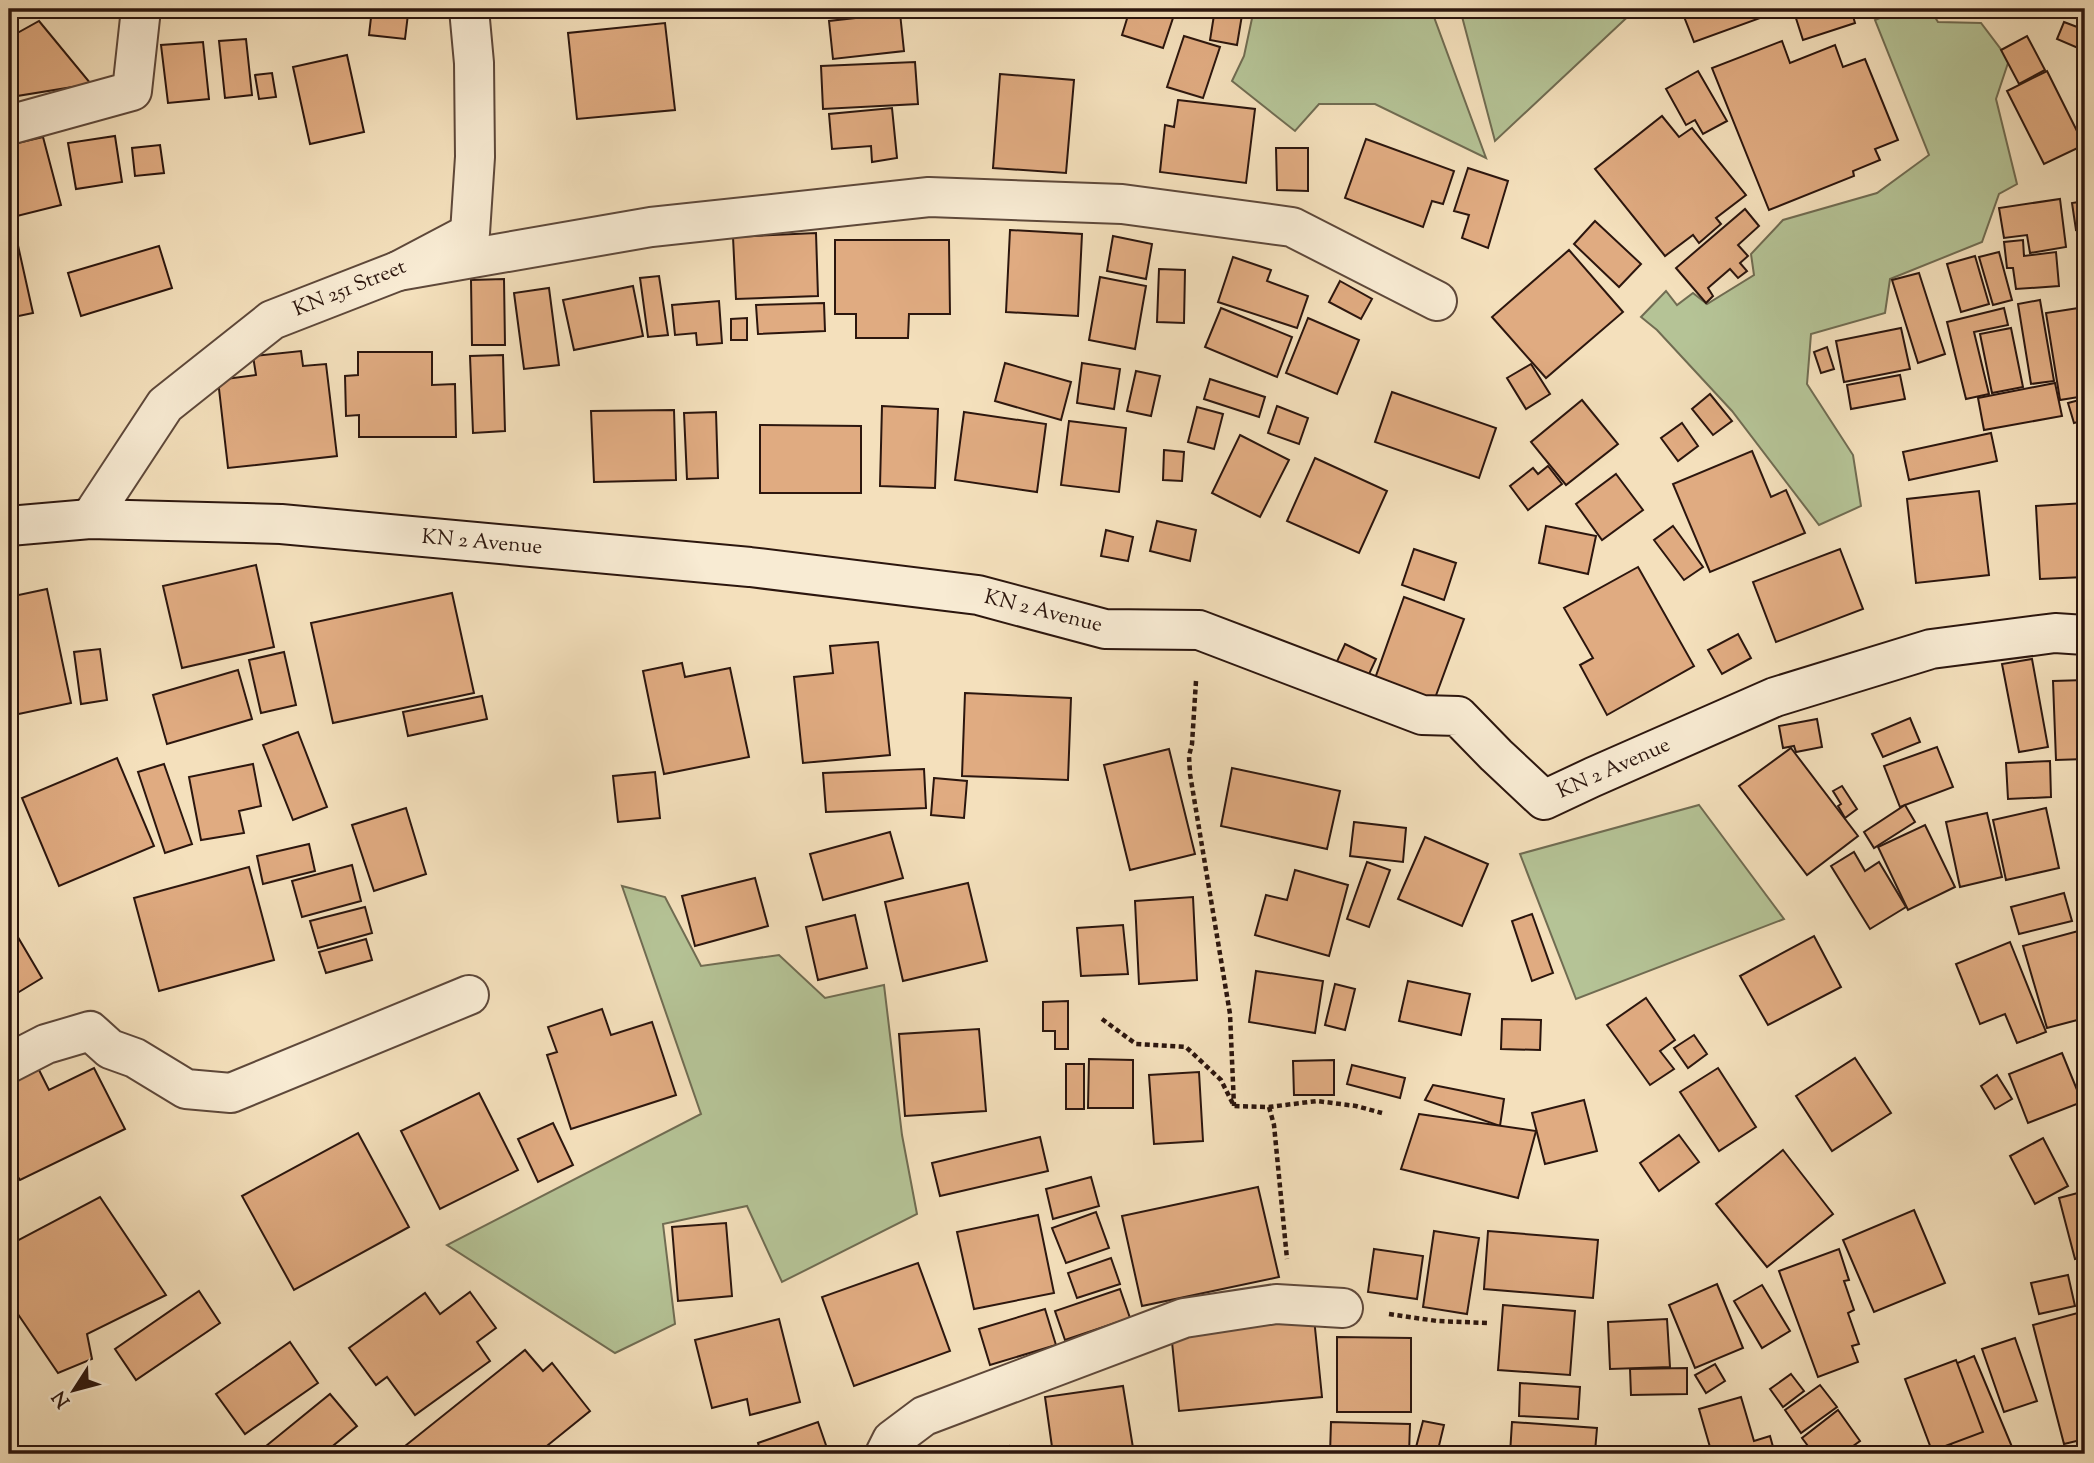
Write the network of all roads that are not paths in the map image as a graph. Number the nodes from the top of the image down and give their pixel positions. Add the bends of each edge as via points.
1 (141, 9) edge
2 (469, 9) edge
3 (9, 125) edge
4 (398, 271) junction
5 (1437, 300) dead end
6 (90, 519) junction
7 (9, 526) edge
8 (2085, 635) edge
9 (469, 995) dead end
10 (9, 1063) edge
11 (1343, 1308) road end
12 (885, 1454) edge

1 - 3 street via 132,91
2 - 4 street, KN 251 Street via 475,157 470,233
4 - 5 street via 651,227 943,197 1122,204 1292,227
4 - 6 street, KN 251 Street via 272,320 165,405
6 - 7 street, KN 2 Avenue
6 - 8 street, KN 2 Avenue via 281,524 750,567 978,595 1105,629 1199,630 1422,715 1458,716 1544,800 1775,697 1931,649 2055,633
9 - 10 street via 231,1093 186,1089 135,1058 110,1049 90,1031 46,1044
11 - 12 street via 1276,1304 1184,1318 924,1416 892,1440

